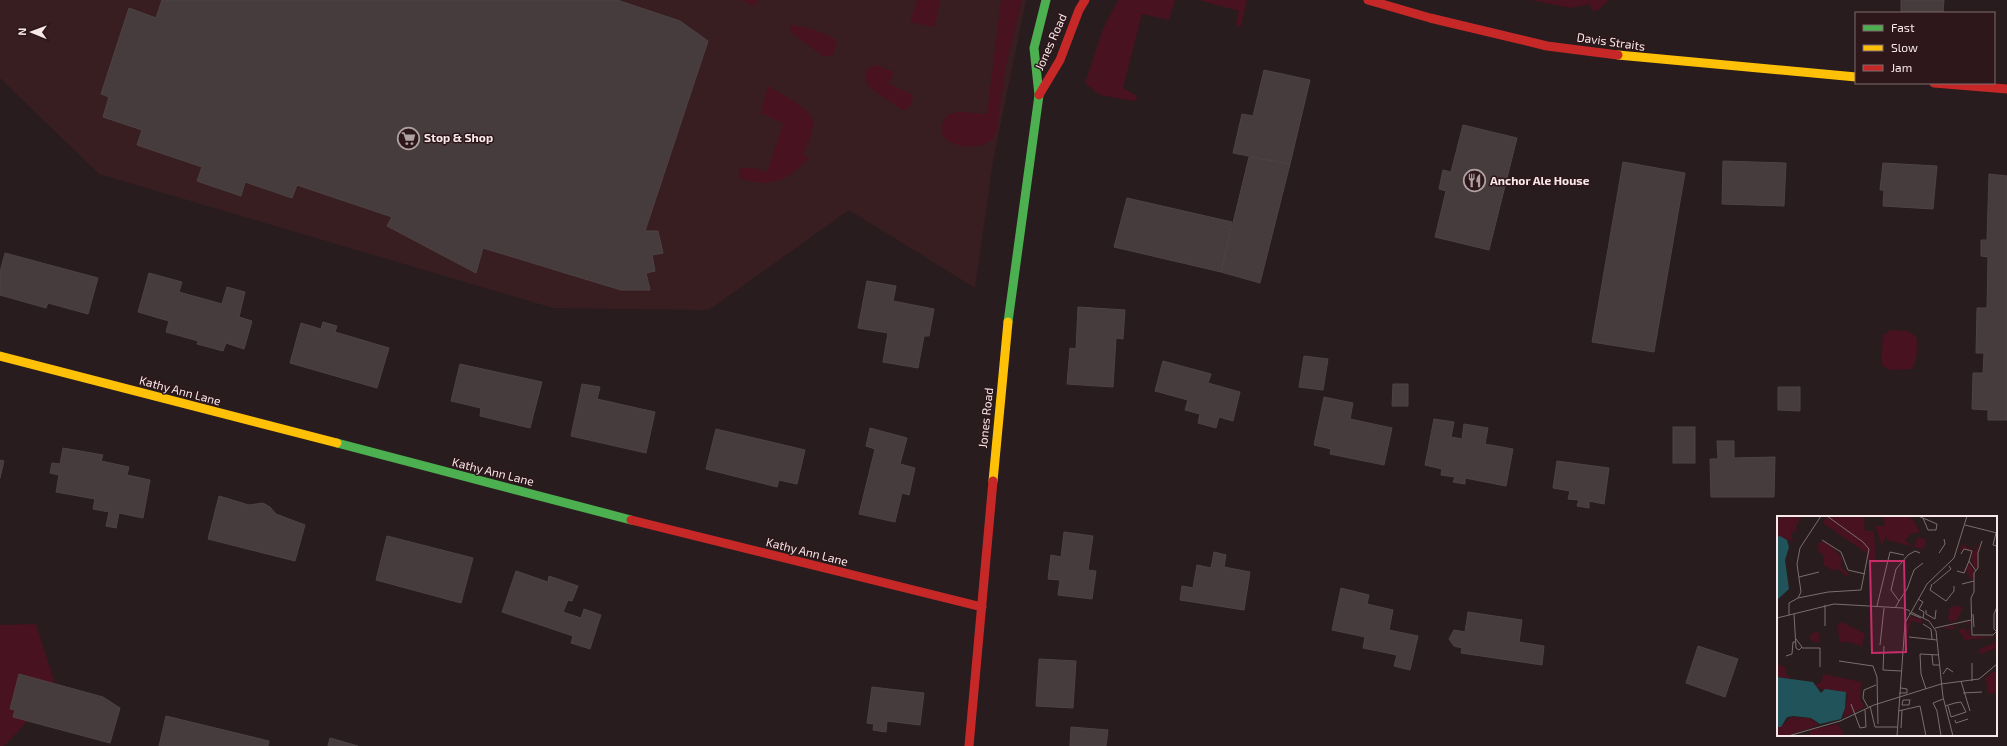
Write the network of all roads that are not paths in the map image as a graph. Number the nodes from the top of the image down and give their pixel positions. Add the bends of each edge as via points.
1 (1046, 0) edge
2 (1085, 0) edge
3 (1368, 0) edge
4 (1855, 77) edge
5 (1946, 84) edge
6 (2007, 89) edge
7 (1039, 95) junction
8 (0, 356) edge
9 (982, 607) junction
10 (969, 746) edge

1 - 7 main road, Jones Road via 1034,48
2 - 7 main road, Jones Road via 1060,60
3 - 4 main road, Davis Straits via 1430,18 1547,46 1644,59
5 - 6 main road
7 - 9 main road, Jones Road via 1006,339
8 - 9 main road, Kathy Ann Lane via 772,556
9 - 10 main road, Jones Road

